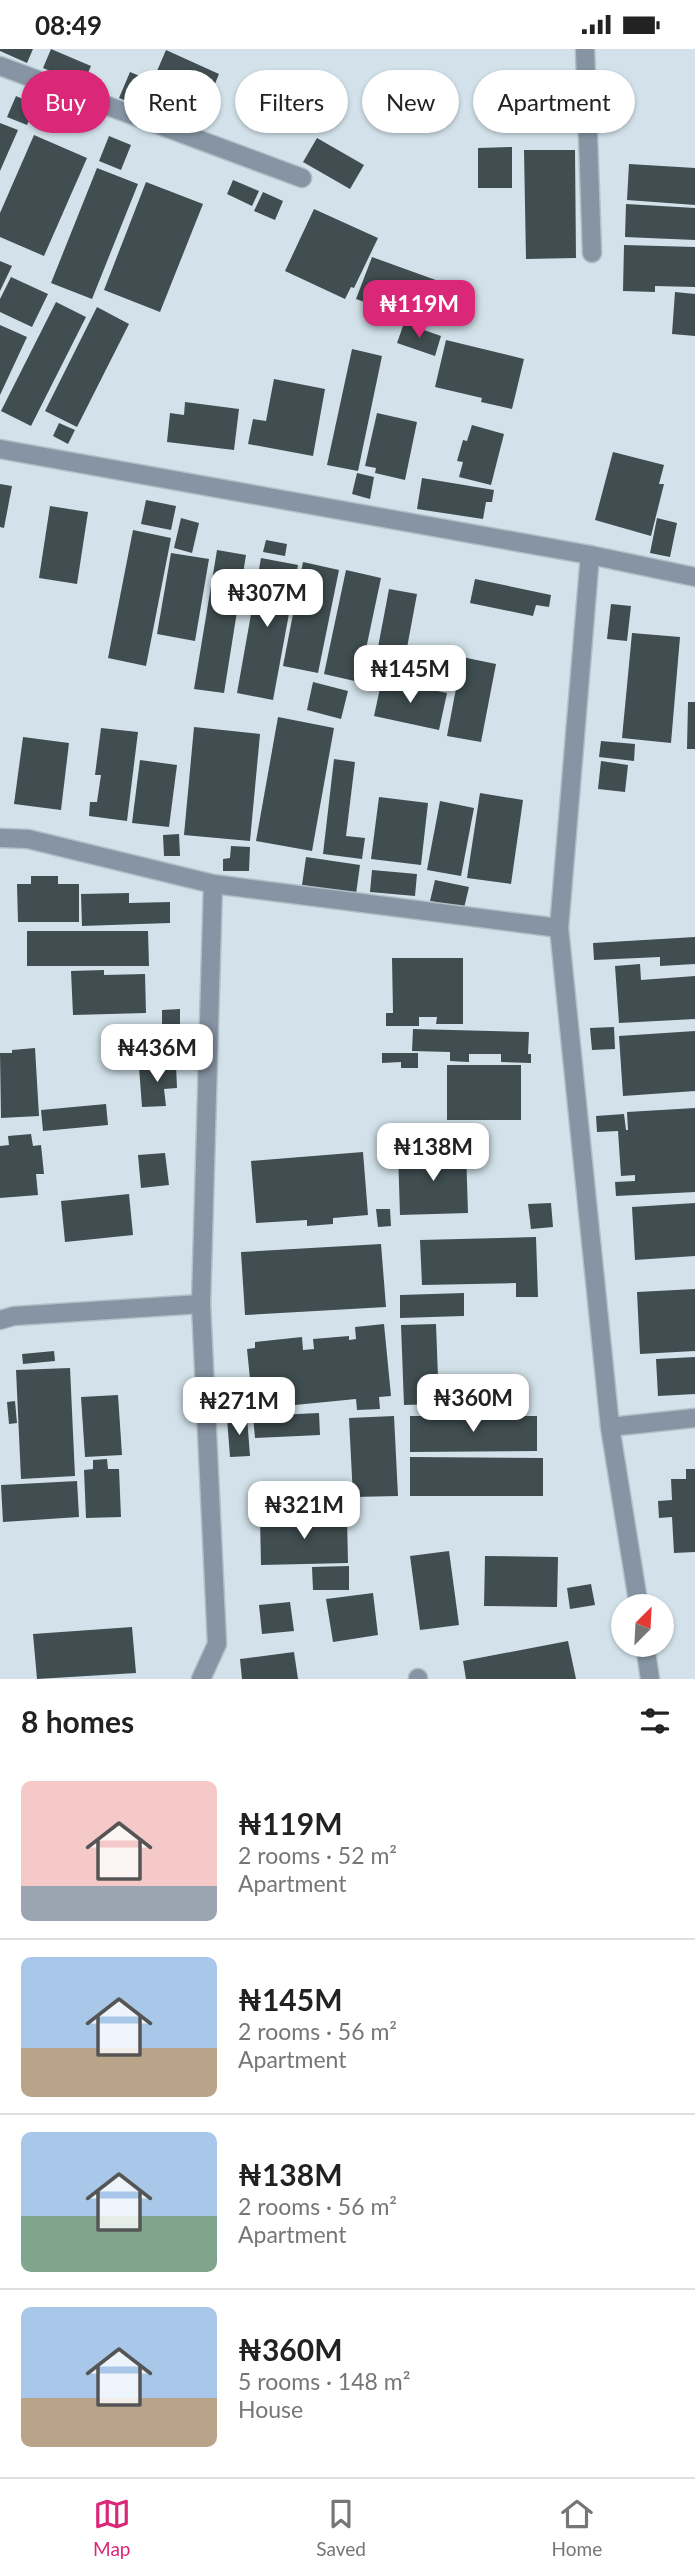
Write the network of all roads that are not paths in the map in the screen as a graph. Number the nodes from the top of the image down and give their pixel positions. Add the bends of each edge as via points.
1 (585, 49) edge
2 (0, 66) edge
3 (302, 178) dead end
4 (592, 253) dead end
5 (0, 449) edge
6 (590, 555) junction
7 (695, 577) edge
8 (0, 838) edge
9 (213, 884) junction
10 (559, 928) junction
11 (201, 1304) junction
12 (0, 1320) edge
13 (695, 1418) edge
14 (610, 1427) junction
15 (637, 1594) edge
16 (647, 1657) edge
17 (201, 1679) edge
18 (650, 1679) edge

1 - 4 street
2 - 3 street
5 - 6 street
6 - 7 street
6 - 10 street
8 - 9 street via 29,839
9 - 10 street
9 - 11 street
10 - 14 street
11 - 12 street
11 - 17 street via 217,1644
13 - 14 street
14 - 15 street
16 - 18 street

